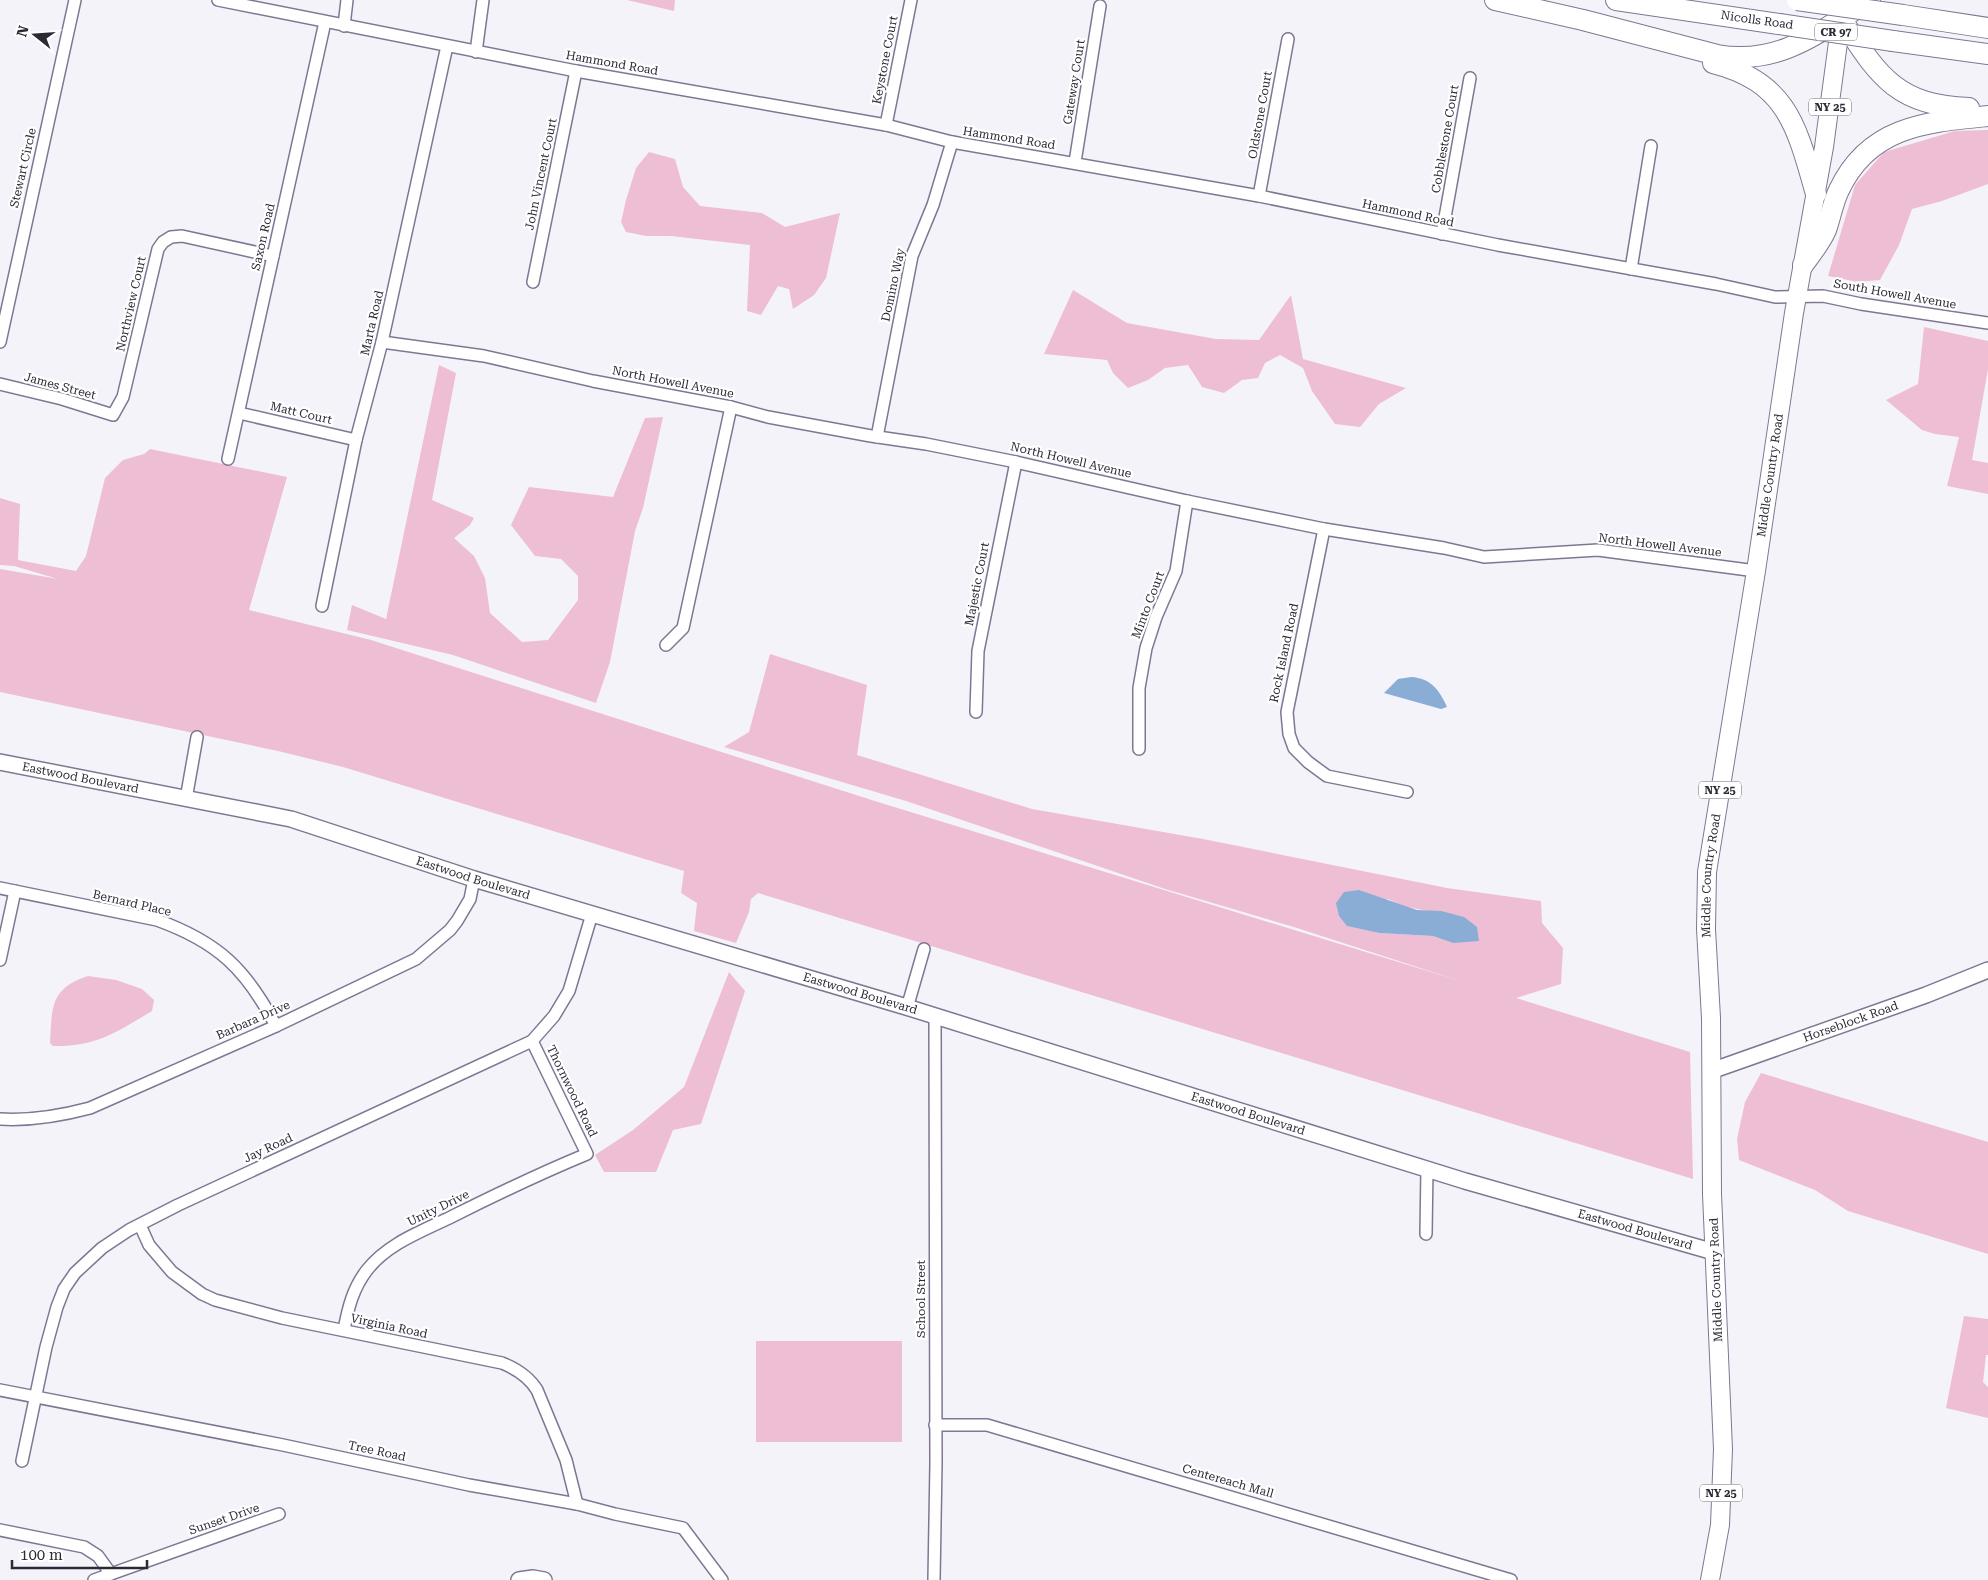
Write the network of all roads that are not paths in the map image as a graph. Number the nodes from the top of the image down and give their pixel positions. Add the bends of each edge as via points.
1 (75, 0) edge
2 (218, 0) edge
3 (347, 0) edge
4 (483, 0) edge
5 (911, 0) edge
6 (1495, 0) edge
7 (1616, 0) edge
8 (1797, 0) edge
9 (1830, 0) edge
10 (1870, 0) edge
11 (1100, 6) dead end
12 (1842, 9) edge
13 (326, 22) junction
14 (344, 26) junction
15 (1988, 28) edge
16 (1288, 38) dead end
17 (1656, 39) junction
18 (447, 46) junction
19 (476, 52) junction
20 (1988, 54) edge
21 (576, 71) junction
22 (1470, 78) dead end
23 (1988, 108) edge
24 (1988, 116) edge
25 (886, 124) junction
26 (952, 142) junction
27 (1652, 146) dead end
28 (1075, 162) junction
29 (1816, 194) junction
30 (1259, 196) junction
31 (1442, 234) junction
32 (273, 256) junction
33 (1803, 265) junction
34 (1631, 269) junction
35 (532, 282) dead end
36 (1797, 296) junction
37 (1988, 323) edge
38 (0, 342) edge
39 (382, 342) junction
40 (0, 384) edge
41 (731, 407) junction
42 (239, 413) junction
43 (113, 414) joint
44 (877, 437) junction
45 (356, 440) junction
46 (228, 459) dead end
47 (1016, 462) junction
48 (1187, 501) junction
49 (1324, 529) junction
50 (1756, 571) junction
51 (322, 606) dead end
52 (666, 645) dead end
53 (976, 712) dead end
54 (197, 737) dead end
55 (1139, 749) dead end
56 (0, 762) edge
57 (1407, 792) dead end
58 (186, 799) junction
59 (474, 879) junction
60 (0, 888) edge
61 (15, 891) junction
62 (592, 914) junction
63 (924, 949) dead end
64 (0, 960) edge
65 (1988, 970) edge
66 (907, 1008) junction
67 (936, 1018) junction
68 (276, 1026) junction
69 (532, 1041) junction
70 (1711, 1071) junction
71 (0, 1119) edge
72 (587, 1154) joint
73 (1427, 1168) junction
74 (140, 1225) junction
75 (1426, 1234) dead end
76 (1714, 1252) junction
77 (344, 1330) junction
78 (0, 1390) edge
79 (36, 1397) junction
80 (935, 1425) junction
81 (22, 1461) dead end
82 (577, 1504) junction
83 (279, 1514) dead end
84 (0, 1530) edge
85 (111, 1574) junction
86 (94, 1580) edge
87 (519, 1580) edge
88 (544, 1580) edge
89 (722, 1580) edge
90 (934, 1580) edge
91 (1511, 1580) edge
92 (1710, 1580) edge

1 - 38 street, Stewart Circle
2 - 13 street, Hammond Road
3 - 14 street
4 - 19 street
5 - 25 street, Keystone Court
6 - 17 highway
7 - 20 highway, Nicolls Road / CR 97, bridge
8 - 15 highway, Nicolls Road / CR 97, bridge
9 - 12 highway
10 - 12 highway
11 - 28 street, Gateway Court
12 - 17 highway via 1793,47 1764,56 1728,56
12 - 23 highway via 1872,65 1896,88 1937,105
12 - 29 main road, Middle Country Road / NY 25
13 - 14 street, Hammond Road
13 - 32 street, Saxon Road
14 - 18 street, Hammond Road
16 - 30 street, Oldstone Court
17 - 29 highway via 1745,74 1773,94 1793,121
18 - 19 street, Hammond Road
18 - 39 street, Marta Road
19 - 21 street, Hammond Road
21 - 25 street, Hammond Road
21 - 35 street, John Vincent Court
22 - 31 street, Cobblestone Court
24 - 33 highway via 1912,126 1868,151 1844,180 1826,231
25 - 26 street, Hammond Road
26 - 28 street, Hammond Road
26 - 44 street, Domino Way via 933,204 912,256
27 - 34 street
28 - 30 street, Hammond Road
29 - 33 main road, Middle Country Road / NY 25
30 - 31 street, Hammond Road
31 - 34 street, Hammond Road
32 - 42 street, Saxon Road
32 - 43 street, Northview Court via 182,236 163,242 158,249 123,397
33 - 36 main road, Middle Country Road / NY 25
34 - 36 street, Hammond Road via 1775,297
36 - 37 street, South Howell Avenue via 1827,297
36 - 50 main road, Middle Country Road / NY 25
39 - 41 street, North Howell Avenue via 484,356
39 - 45 street, Marta Road
40 - 43 street, James Street
41 - 44 street, North Howell Avenue
41 - 52 street via 683,628
42 - 45 street, Matt Court
42 - 46 street, Saxon Road
44 - 47 street, North Howell Avenue
45 - 51 street, Marta Road
47 - 48 street, North Howell Avenue
47 - 53 street, Majestic Court via 978,651
48 - 49 street, North Howell Avenue
48 - 55 street, Minto Court via 1176,571 1146,648 1139,688
49 - 50 street, North Howell Avenue via 1484,557 1598,550
49 - 57 street, Rock Island Road via 1286,712 1289,734 1294,748 1327,776
50 - 70 main road, Middle Country Road / NY 25 via 1707,872
54 - 58 street
56 - 58 street, Eastwood Boulevard
58 - 59 street, Eastwood Boulevard via 291,818
59 - 62 street, Eastwood Boulevard
59 - 68 street, Barbara Drive via 470,898 457,921 425,953
60 - 61 street, Bernard Place
61 - 64 street
61 - 68 street, Bernard Place via 157,920 179,928 213,946 249,980
62 - 66 street, Eastwood Boulevard
62 - 69 street, Jay Road via 569,991 554,1016
63 - 66 street
65 - 70 street, Horseblock Road
66 - 67 street, Eastwood Boulevard
67 - 73 street, Eastwood Boulevard
67 - 80 street, School Street
68 - 71 street, Barbara Drive via 90,1108 59,1117
69 - 72 street, Thornwood Road
69 - 74 street, Jay Road
70 - 76 main road, Middle Country Road / NY 25
72 - 77 street, Unity Drive via 528,1178 390,1247 359,1282
73 - 75 street
73 - 76 street, Eastwood Boulevard
74 - 77 street, Virginia Road via 149,1245 166,1266 202,1294 273,1316
74 - 79 street, Jay Road via 102,1248 75,1273 64,1290 52,1323
76 - 92 main road, Middle Country Road / NY 25 via 1723,1449 1720,1525
77 - 82 street, Virginia Road via 502,1363 532,1381 566,1460
78 - 79 street, Tree Road
79 - 81 street, Jay Road
79 - 82 street, Tree Road
80 - 90 street, School Street
80 - 91 street, Centereach Mall via 987,1425
82 - 89 street, Tree Road via 683,1528
83 - 85 street, Sunset Drive
84 - 85 street via 84,1547 98,1556
85 - 86 street, Sunset Drive
87 - 88 street

